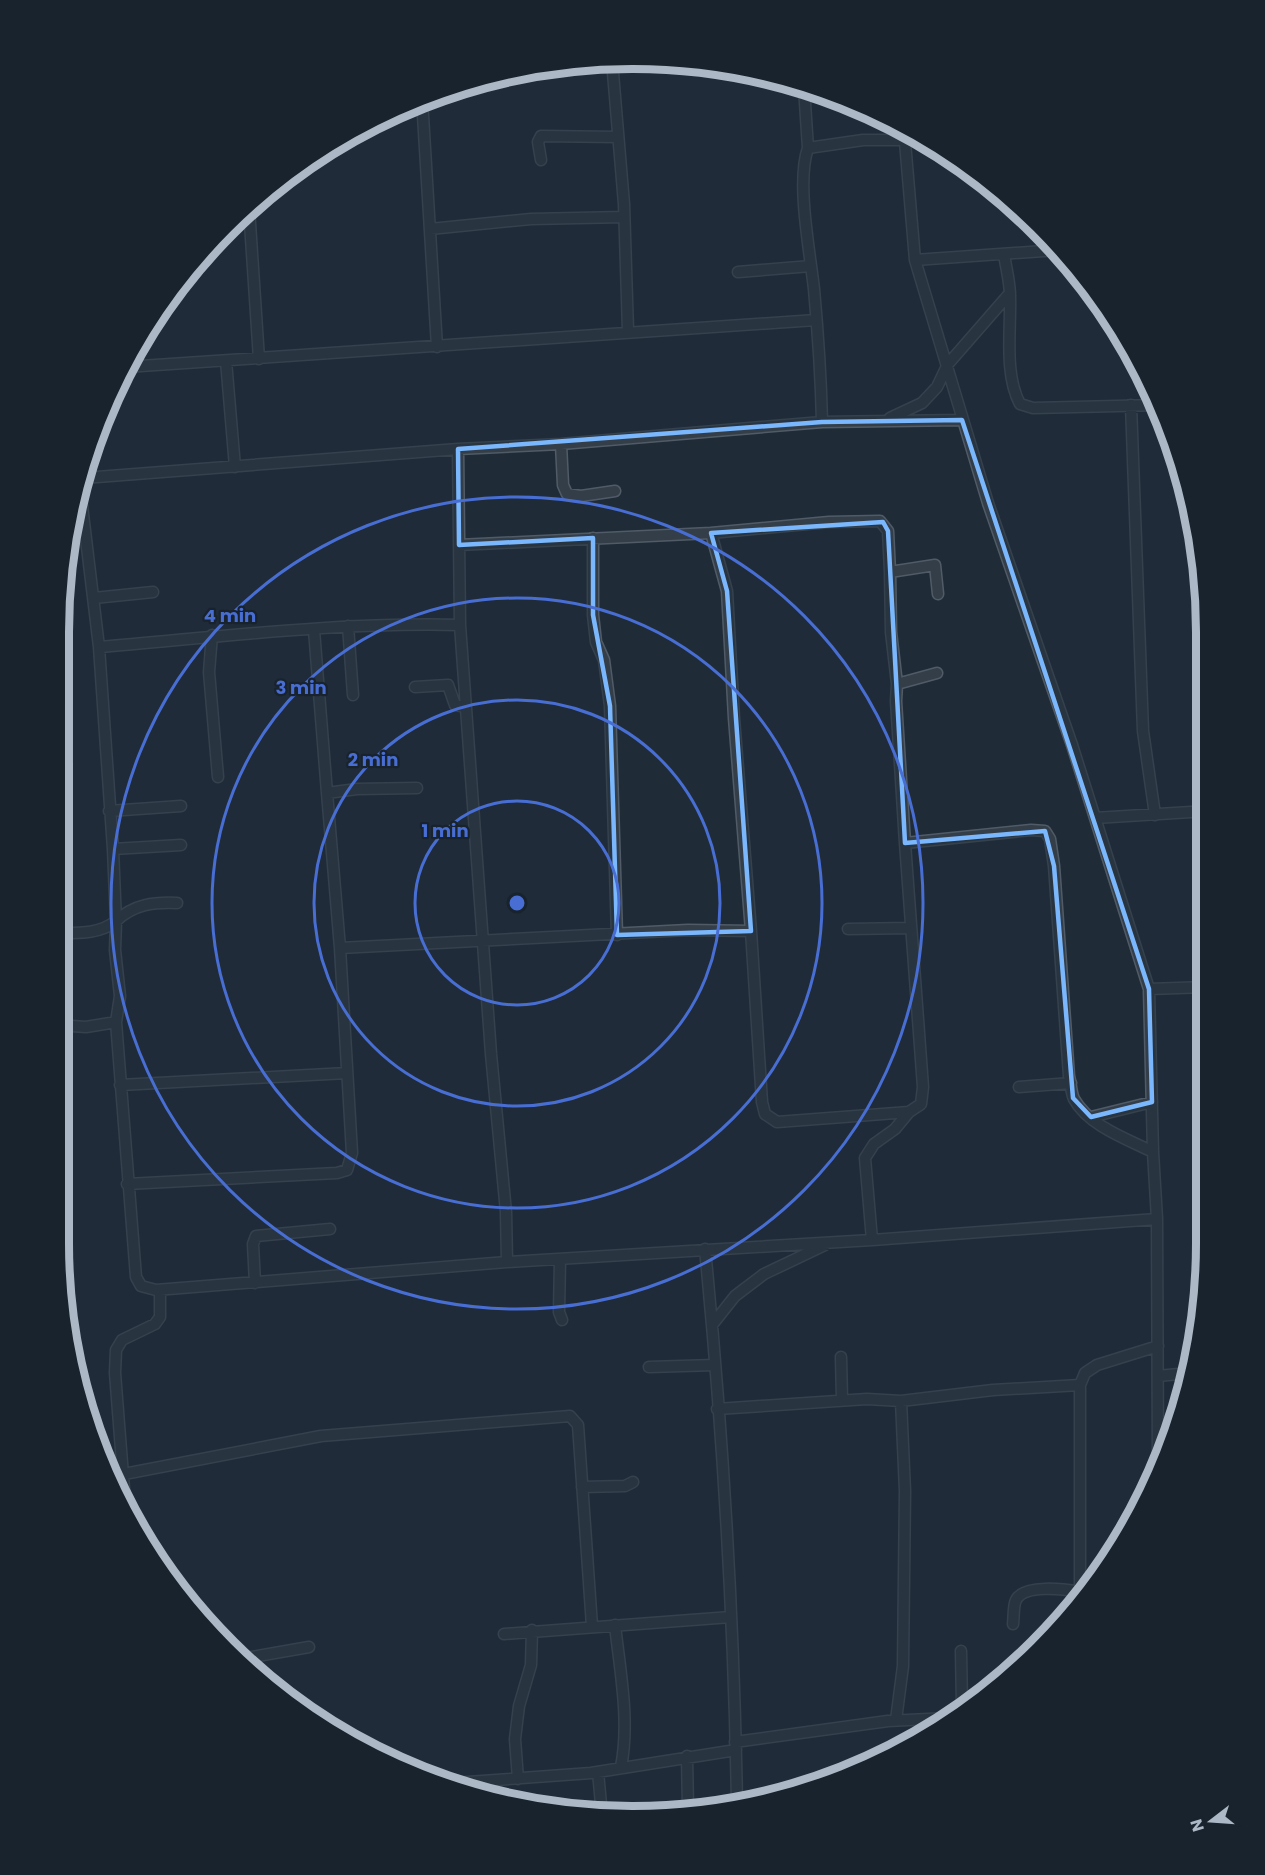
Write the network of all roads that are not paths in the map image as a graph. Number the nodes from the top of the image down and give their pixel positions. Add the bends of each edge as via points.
1 (613, 70) edge
2 (805, 96) edge
3 (423, 110) edge
4 (897, 135) edge
5 (618, 137) junction
6 (904, 139) edge
7 (808, 148) junction
8 (541, 160) dead end
9 (624, 217) junction
10 (250, 219) edge
11 (430, 229) junction
12 (1047, 251) edge
13 (1004, 254) junction
14 (915, 260) junction
15 (811, 266) junction
16 (738, 272) dead end
17 (1010, 293) junction
18 (816, 320) junction
19 (628, 332) junction
20 (437, 346) junction
21 (259, 359) junction
22 (226, 361) junction
23 (948, 364) junction
24 (136, 366) edge
25 (1131, 405) junction
26 (1148, 405) edge
27 (887, 419) junction
28 (962, 420) junction
29 (822, 422) junction
30 (561, 444) junction
31 (458, 449) junction
32 (235, 467) junction
33 (91, 477) edge
34 (615, 491) dead end
35 (83, 511) edge
36 (711, 533) junction
37 (593, 538) junction
38 (459, 545) junction
39 (890, 572) junction
40 (153, 592) dead end
41 (938, 594) dead end
42 (94, 598) junction
43 (460, 625) junction
44 (348, 626) junction
45 (314, 630) junction
46 (212, 636) junction
47 (99, 647) junction
48 (937, 673) dead end
49 (897, 684) junction
50 (415, 687) dead end
51 (353, 695) dead end
52 (465, 707) junction
53 (218, 777) dead end
54 (417, 788) dead end
55 (327, 793) junction
56 (181, 806) dead end
57 (109, 811) junction
58 (1196, 812) edge
59 (1155, 815) junction
60 (1095, 818) junction
61 (905, 843) junction
62 (181, 844) dead end
63 (113, 849) junction
64 (177, 903) dead end
65 (116, 921) junction
66 (910, 928) junction
67 (848, 929) dead end
68 (751, 931) junction
69 (69, 932) edge
70 (617, 936) junction
71 (484, 941) junction
72 (340, 948) junction
73 (1196, 987) edge
74 (1149, 989) junction
75 (116, 1022) junction
76 (69, 1026) edge
77 (347, 1073) junction
78 (1071, 1083) junction
79 (120, 1085) junction
80 (1019, 1087) dead end
81 (1152, 1102) junction
82 (909, 1112) junction
83 (1091, 1117) junction
84 (1153, 1152) junction
85 (127, 1184) junction
86 (1157, 1219) junction
87 (330, 1229) dead end
88 (872, 1240) junction
89 (829, 1243) junction
90 (705, 1249) junction
91 (560, 1260) junction
92 (507, 1262) junction
93 (255, 1283) junction
94 (160, 1290) junction
95 (562, 1320) dead end
96 (712, 1325) junction
97 (1158, 1346) junction
98 (841, 1357) dead end
99 (715, 1365) junction
100 (648, 1367) dead end
101 (1180, 1374) edge
102 (1158, 1376) junction
103 (1080, 1385) junction
104 (842, 1400) junction
105 (902, 1401) junction
106 (717, 1409) junction
107 (1158, 1445) edge
108 (123, 1474) junction
109 (633, 1482) dead end
110 (124, 1485) edge
111 (582, 1488) junction
112 (1079, 1587) edge
113 (1075, 1592) edge
114 (731, 1617) junction
115 (1013, 1624) dead end
116 (615, 1625) junction
117 (592, 1626) junction
118 (532, 1630) junction
119 (504, 1634) dead end
120 (309, 1647) dead end
121 (961, 1651) dead end
122 (251, 1657) edge
123 (962, 1700) edge
124 (934, 1719) edge
125 (896, 1720) junction
126 (736, 1746) junction
127 (687, 1756) junction
128 (621, 1767) junction
129 (598, 1772) junction
130 (518, 1779) junction
131 (468, 1781) edge
132 (737, 1796) edge
133 (687, 1803) edge
134 (601, 1805) edge

1 - 5 street
2 - 7 street
3 - 11 street
4 - 7 street
5 - 8 street via 541,136
5 - 9 street
6 - 14 street
7 - 15 street via 804,195
9 - 11 street via 531,219
9 - 19 street
10 - 21 street
11 - 20 street
12 - 13 street
13 - 14 street
13 - 17 street
14 - 23 street
15 - 16 street
15 - 18 street
17 - 23 street
17 - 25 street via 1010,358 1014,393 1020,405
18 - 19 street
18 - 29 street
19 - 20 street
20 - 21 street
21 - 22 street
22 - 24 street
22 - 32 street
23 - 27 street via 937,387 922,403
23 - 28 street
25 - 26 street
25 - 59 street via 1143,731
27 - 28 street
27 - 29 street
28 - 60 street
29 - 30 street
30 - 31 street
30 - 34 street via 562,486 567,494
31 - 32 street
31 - 38 street
32 - 33 street
35 - 42 street
36 - 37 street
36 - 39 street via 880,521 888,531
36 - 68 street via 727,591
37 - 38 street
37 - 70 street via 592,615 596,642 604,660 610,706
38 - 43 street
39 - 41 street via 935,565
39 - 49 street
40 - 42 street
42 - 47 street
43 - 44 street
43 - 52 street
44 - 45 street
44 - 51 street
45 - 46 street
45 - 55 street
46 - 47 street
46 - 53 street via 209,672
47 - 57 street
48 - 49 street
49 - 61 street
50 - 52 street via 448,685 455,705
52 - 71 street
54 - 55 street
55 - 72 street
56 - 57 street
57 - 63 street
58 - 59 street
59 - 60 street
60 - 74 street
61 - 66 street
61 - 78 street via 1045,831 1054,866
62 - 63 street
63 - 65 street
64 - 65 street via 136,907
65 - 69 street via 108,928
65 - 75 street via 120,996
66 - 67 street
66 - 82 street via 923,1087 921,1104
68 - 70 street via 687,930
68 - 82 street via 765,1114 777,1122
70 - 71 street
71 - 72 street
71 - 92 street
72 - 77 street
73 - 74 street
74 - 81 street
75 - 76 street via 86,1028
75 - 79 street
77 - 79 street
77 - 85 street via 352,1153 347,1170
78 - 80 street
78 - 83 street via 1073,1098
79 - 85 street
81 - 83 street
81 - 84 street
82 - 88 street via 895,1129 874,1144 865,1158
83 - 84 street
84 - 86 street
85 - 94 street via 136,1277 141,1286
86 - 88 street
86 - 97 street
87 - 93 street via 256,1236
88 - 89 street
89 - 90 street
89 - 96 street via 764,1274 735,1296
90 - 91 street
90 - 96 street
91 - 92 street
91 - 95 street
92 - 93 street
93 - 94 street
94 - 108 street via 160,1317 155,1324 122,1340 116,1350
96 - 99 street
97 - 102 street
97 - 103 street via 1097,1365 1085,1373
98 - 104 street
99 - 100 street
99 - 106 street
101 - 102 street
102 - 107 street
103 - 105 street
103 - 112 street
104 - 105 street
104 - 106 street
105 - 125 street via 903,1666
106 - 114 street
108 - 110 street
108 - 111 street via 321,1436 570,1416 578,1425
109 - 111 street via 625,1486
111 - 117 street
113 - 115 street via 1049,1588 1022,1593 1016,1601
114 - 116 street
114 - 126 street
116 - 117 street
116 - 128 street via 622,1684
117 - 118 street
118 - 119 street
118 - 130 street via 531,1665 519,1706 515,1739
120 - 122 street
121 - 123 street
124 - 125 street
125 - 126 street
126 - 127 street
126 - 132 street
127 - 128 street
127 - 133 street
128 - 129 street
129 - 130 street
129 - 134 street
130 - 131 street

